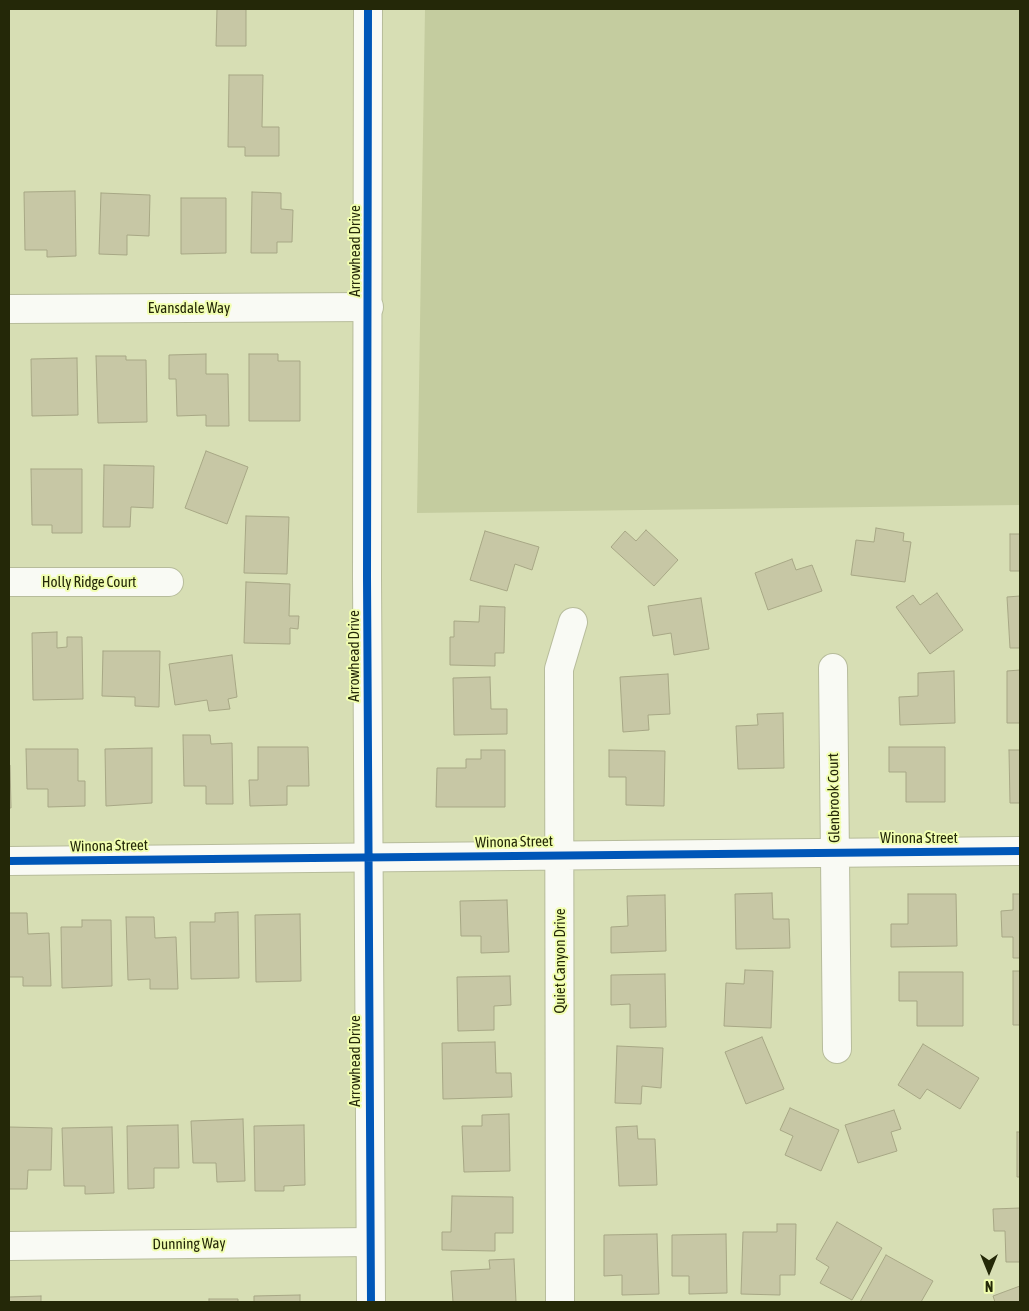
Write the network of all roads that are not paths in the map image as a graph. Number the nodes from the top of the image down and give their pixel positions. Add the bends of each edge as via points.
1 (368, 9) edge
2 (369, 307) junction
3 (9, 309) edge
4 (9, 582) edge
5 (169, 582) dead end
6 (573, 622) dead end
7 (833, 668) dead end
8 (1020, 851) edge
9 (835, 852) junction
10 (560, 855) junction
11 (368, 857) junction
12 (9, 861) edge
13 (837, 1049) dead end
14 (370, 1242) junction
15 (9, 1246) edge
16 (371, 1302) edge
17 (560, 1302) edge

1 - 2 street, Arrowhead Drive
2 - 3 street, Evansdale Way
2 - 11 street, Arrowhead Drive
4 - 5 street, Holly Ridge Court
6 - 10 street, Quiet Canyon Drive via 560,669
7 - 9 street, Glenbrook Court
8 - 9 street, Winona Street
9 - 10 street, Winona Street
9 - 13 street, Glenbrook Court
10 - 11 street, Winona Street
10 - 17 street, Quiet Canyon Drive
11 - 12 street, Winona Street
11 - 14 street, Arrowhead Drive
14 - 15 street, Dunning Way
14 - 16 street, Arrowhead Drive

